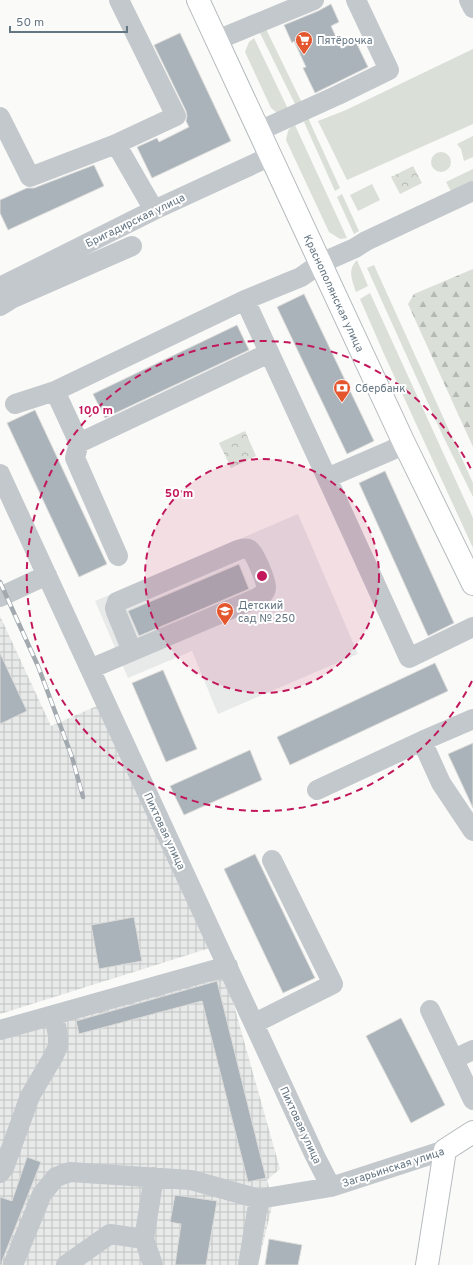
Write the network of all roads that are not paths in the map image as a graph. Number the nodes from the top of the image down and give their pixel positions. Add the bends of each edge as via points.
1 (119, 0) edge
2 (198, 0) edge
3 (314, 0) edge
4 (356, 0) edge
5 (469, 0) edge
6 (473, 8) edge
7 (217, 40) junction
8 (0, 117) edge
9 (259, 132) junction
10 (116, 144) junction
11 (271, 156) junction
12 (473, 191) edge
13 (154, 210) junction
14 (132, 246) dead end
15 (320, 263) junction
16 (4, 290) edge
17 (245, 300) junction
18 (269, 353) junction
19 (55, 391) junction
20 (15, 404) dead end
21 (79, 443) junction
22 (404, 443) junction
23 (0, 474) edge
24 (327, 478) junction
25 (118, 556) dead end
26 (47, 576) junction
27 (473, 584) edge
28 (0, 597) edge
29 (473, 627) edge
30 (132, 651) junction
31 (90, 669) junction
32 (473, 720) edge
33 (422, 740) junction
34 (317, 790) dead end
35 (473, 831) edge
36 (272, 860) dead end
37 (228, 966) junction
38 (430, 1010) dead end
39 (54, 1015) junction
40 (255, 1023) junction
41 (0, 1030) edge
42 (473, 1050) edge
43 (454, 1059) junction
44 (473, 1100) edge
45 (473, 1132) edge
46 (445, 1150) junction
47 (0, 1173) edge
48 (154, 1177) junction
49 (331, 1187) junction
50 (259, 1199) junction
51 (144, 1239) junction
52 (13, 1265) edge
53 (66, 1265) edge
54 (153, 1265) edge
55 (248, 1265) edge
56 (427, 1265) edge

1 - 10 street via 176,116
2 - 7 main road, Краснополянская улица
3 - 7 street
4 - 9 street via 388,70
5 - 6 street
7 - 9 main road, Краснополянская улица
8 - 10 street via 30,177
9 - 11 main road, Краснополянская улица
10 - 13 street
11 - 13 street, Бригадирская улица
11 - 15 main road, Краснополянская улица
12 - 15 street
13 - 16 street, Бригадирская улица
14 - 16 street
15 - 17 street via 301,277
15 - 22 main road, Краснополянская улица
17 - 18 street
17 - 19 street
18 - 21 street
18 - 24 street
19 - 20 street
19 - 21 street
21 - 25 street via 75,458
22 - 24 street
22 - 27 main road, Краснополянская улица
23 - 26 street, Пихтовая улица
24 - 29 street via 409,658
26 - 28 street
26 - 31 street, Пихтовая улица
30 - 30 street via 264,594 267,588 250,550 238,550 117,602 116,612
30 - 31 street
31 - 37 street, Пихтовая улица
32 - 33 street
33 - 34 street
33 - 35 street via 441,783
36 - 40 street via 333,984
37 - 39 street
37 - 40 street, Пихтовая улица
38 - 43 street
39 - 41 street
39 - 47 street via 58,1046 30,1096
40 - 49 street, Пихтовая улица
42 - 43 street
43 - 44 street
45 - 46 main road, Загарьинская улица
46 - 49 street, Загарьинская улица
46 - 56 main road
48 - 50 street via 191,1180
48 - 51 street
48 - 52 street via 70,1172 56,1177 42,1194
49 - 50 street, Загарьинская улица
50 - 55 street
51 - 53 street via 110,1234
51 - 54 street

